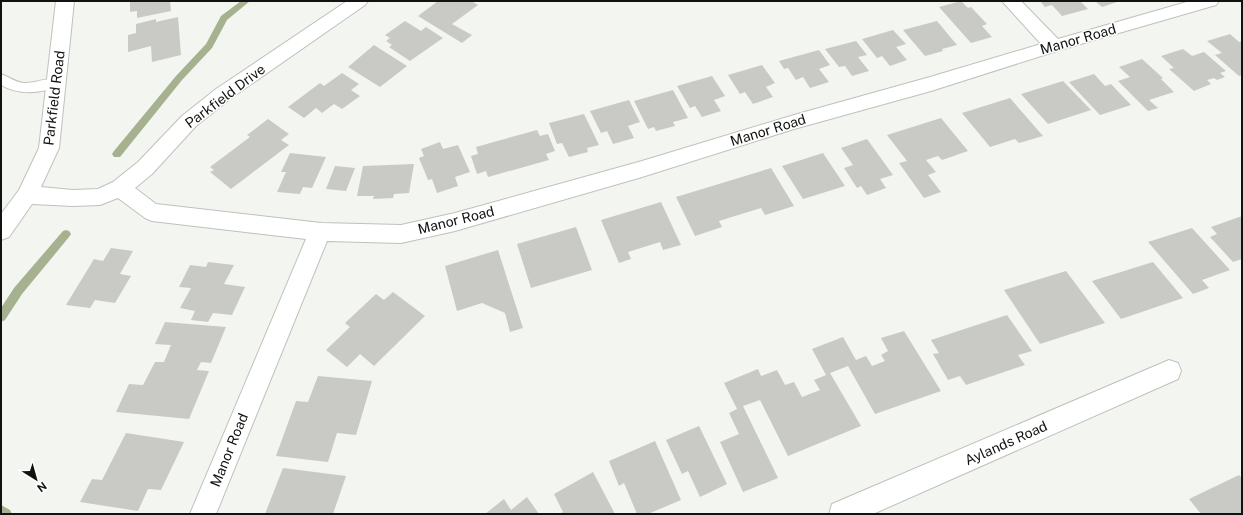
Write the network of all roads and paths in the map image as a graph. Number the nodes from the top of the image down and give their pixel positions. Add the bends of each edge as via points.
1 (65, 1) edge
2 (359, 1) edge
3 (1011, 1) edge
4 (1210, 1) edge
5 (1054, 46) junction
6 (1, 79) edge
7 (56, 83) junction
8 (120, 188) junction
9 (27, 195) junction
10 (1, 231) edge
11 (321, 232) junction
12 (1169, 370) dead end
13 (203, 514) edge
14 (842, 514) edge

1 - 7 street, Parkfield Road
2 - 8 street, Parkfield Drive via 223,94 189,121 144,168
3 - 5 street
4 - 5 street, Manor Road
5 - 11 street, Manor Road via 455,222 401,234
6 - 7 lane via 13,86 27,89
7 - 9 street, Parkfield Road via 49,148
8 - 9 street, Parkfield Drive via 100,197
8 - 11 street, Manor Road via 152,212
9 - 10 street, Parkfield Road
11 - 13 street, Manor Road
12 - 14 street, Aylands Road

